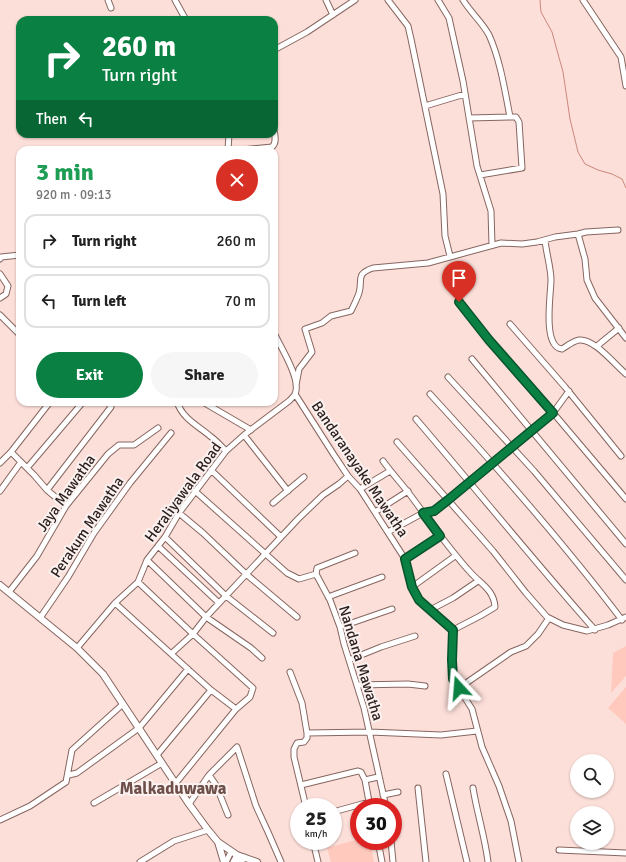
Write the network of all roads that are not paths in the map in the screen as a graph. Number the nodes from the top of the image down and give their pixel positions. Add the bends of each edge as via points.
1 (108, 0) edge
2 (175, 0) edge
3 (326, 0) edge
4 (355, 0) edge
5 (388, 0) edge
6 (438, 0) edge
7 (463, 0) edge
8 (583, 0) edge
9 (111, 8) dead end
10 (333, 15) junction
11 (184, 16) edge
12 (278, 48) edge
13 (626, 86) edge
14 (465, 94) junction
15 (425, 106) junction
16 (510, 117) junction
17 (469, 118) junction
18 (480, 175) junction
19 (618, 230) dead end
20 (578, 234) junction
21 (545, 240) junction
22 (492, 245) junction
23 (16, 255) edge
24 (450, 256) junction
25 (0, 259) edge
26 (0, 274) edge
27 (0, 298) edge
28 (459, 302) dead end
29 (0, 314) edge
30 (510, 324) dead end
31 (619, 328) junction
32 (16, 331) edge
33 (626, 338) edge
34 (278, 341) edge
35 (597, 346) junction
36 (472, 360) dead end
37 (626, 374) edge
38 (448, 376) dead end
39 (296, 385) junction
40 (569, 391) junction
41 (295, 394) junction
42 (430, 394) dead end
43 (47, 406) edge
44 (80, 406) edge
45 (110, 406) edge
46 (179, 406) edge
47 (210, 406) edge
48 (553, 413) junction
49 (416, 419) dead end
50 (158, 428) dead end
51 (251, 430) junction
52 (531, 431) junction
53 (171, 433) dead end
54 (244, 435) junction
55 (397, 442) dead end
56 (512, 446) junction
57 (226, 451) junction
58 (11, 452) junction
59 (621, 456) dead end
60 (383, 461) dead end
61 (21, 462) junction
62 (0, 463) edge
63 (492, 463) junction
64 (28, 468) junction
65 (211, 470) junction
66 (390, 471) junction
67 (348, 476) junction
68 (304, 477) dead end
69 (470, 481) junction
70 (360, 489) junction
71 (47, 490) junction
72 (0, 491) edge
73 (195, 491) junction
74 (288, 491) junction
75 (408, 492) junction
76 (626, 499) edge
77 (448, 500) junction
78 (273, 503) dead end
79 (66, 506) junction
80 (375, 512) junction
81 (179, 513) junction
82 (423, 513) junction
83 (388, 532) junction
84 (440, 536) junction
85 (165, 537) junction
86 (281, 537) junction
87 (626, 544) edge
88 (158, 546) junction
89 (355, 553) dead end
90 (265, 554) junction
91 (455, 556) junction
92 (405, 559) junction
93 (148, 560) junction
94 (246, 574) junction
95 (316, 574) junction
96 (382, 577) dead end
97 (626, 580) edge
98 (478, 581) junction
99 (138, 582) junction
100 (0, 585) edge
101 (412, 587) junction
102 (9, 592) junction
103 (226, 596) junction
104 (328, 597) junction
105 (115, 603) junction
106 (219, 603) junction
107 (392, 610) dead end
108 (430, 610) junction
109 (206, 617) junction
110 (297, 617) dead end
111 (40, 618) junction
112 (549, 618) junction
113 (624, 618) edge
114 (340, 627) junction
115 (453, 630) junction
116 (595, 630) junction
117 (272, 633) dead end
118 (193, 634) junction
119 (415, 636) dead end
120 (77, 648) junction
121 (172, 654) junction
122 (262, 658) dead end
123 (349, 660) junction
124 (188, 669) junction
125 (290, 672) dead end
126 (357, 685) junction
127 (425, 686) dead end
128 (459, 688) junction
129 (211, 690) junction
130 (123, 704) junction
131 (236, 709) junction
132 (139, 728) junction
133 (477, 731) junction
134 (370, 732) junction
135 (307, 733) junction
136 (157, 755) junction
137 (162, 763) junction
138 (446, 774) dead end
139 (68, 775) junction
140 (209, 775) junction
141 (378, 777) junction
142 (365, 780) junction
143 (175, 784) junction
144 (300, 785) junction
145 (418, 788) dead end
146 (473, 788) dead end
147 (398, 792) dead end
148 (383, 795) junction
149 (304, 798) edge
150 (369, 798) edge
151 (384, 798) edge
152 (94, 803) dead end
153 (189, 804) junction
154 (228, 815) dead end
155 (0, 820) edge
156 (208, 830) junction
157 (218, 842) junction
158 (315, 850) edge
159 (380, 850) edge
160 (392, 850) edge
161 (559, 850) dead end
162 (234, 853) junction
163 (626, 853) edge
164 (245, 858) junction
165 (140, 862) edge
166 (225, 862) edge
167 (233, 862) edge
168 (237, 862) edge
169 (257, 862) edge
170 (281, 862) edge
171 (318, 862) edge
172 (382, 862) edge
173 (393, 862) edge
174 (426, 862) edge
175 (467, 862) edge
176 (488, 862) edge
177 (519, 862) edge

1 - 9 street
2 - 11 street
3 - 10 street
4 - 10 street
5 - 15 street via 408,26
6 - 14 street via 449,18
7 - 16 street via 489,36
8 - 13 street via 621,57
10 - 12 street
14 - 15 street
14 - 17 street
15 - 24 street via 443,194 445,236
16 - 17 street
16 - 18 street via 516,117 519,122 522,168
17 - 18 street
18 - 22 street via 491,211
19 - 20 street
20 - 21 street
20 - 31 street via 585,259 587,280 595,298
21 - 22 street
21 - 35 street via 551,278 548,326 554,344 562,349 576,341 584,340
22 - 24 street
23 - 25 street
24 - 39 street via 428,263 364,271 351,311 331,316 305,330 312,352 299,369
26 - 27 street via 8,286 6,294
28 - 48 street
29 - 32 street
30 - 40 street
31 - 33 street
31 - 35 street
34 - 39 street via 291,366
35 - 37 street
36 - 52 street
38 - 56 street
39 - 41 street
40 - 48 street
40 - 59 street
41 - 51 street, Heraliyawala Road
41 - 67 street, Bandaranayake Mawatha
42 - 63 street
43 - 58 street
44 - 64 street
45 - 71 street
46 - 57 street via 188,420
47 - 51 street
48 - 52 street
48 - 76 street
49 - 69 street
50 - 79 street, Jaya Mawatha via 142,441 134,445 119,446 108,454
51 - 54 street, Heraliyawala Road
52 - 56 street
52 - 87 street
53 - 111 street, Perakum Mawatha via 94,533
54 - 57 street, Heraliyawala Road
54 - 74 street
55 - 77 street
56 - 63 street
56 - 97 street
57 - 65 street, Heraliyawala Road
58 - 61 street
58 - 62 street
60 - 66 street
61 - 64 street
61 - 72 street
63 - 69 street
63 - 113 street
64 - 71 street
65 - 73 street, Heraliyawala Road
65 - 86 street
66 - 70 street
66 - 75 street
67 - 70 street, Bandaranayake Mawatha
67 - 86 street via 323,495
68 - 74 street
69 - 77 street
69 - 116 street
70 - 80 street, Bandaranayake Mawatha
71 - 79 street
73 - 81 street, Heraliyawala Road
73 - 90 street
74 - 78 street
75 - 80 street
75 - 82 street
77 - 82 street via 434,511
77 - 112 street
79 - 102 street, Jaya Mawatha via 37,556
80 - 83 street, Bandaranayake Mawatha
81 - 85 street, Heraliyawala Road
81 - 94 street
82 - 83 street
82 - 84 street
83 - 92 street, Bandaranayake Mawatha
84 - 91 street
84 - 92 street
85 - 88 street, Heraliyawala Road
85 - 103 street
86 - 90 street
88 - 93 street, Heraliyawala Road
88 - 106 street
89 - 95 street via 317,568
90 - 94 street
90 - 95 street via 287,573 299,579
91 - 98 street
91 - 101 street
92 - 101 street, Bandaranayake Mawatha
93 - 99 street, Heraliyawala Road
93 - 109 street
94 - 103 street
94 - 110 street
95 - 104 street, Nandana Mawatha
96 - 104 street
98 - 108 street
98 - 115 street via 490,592 495,600 495,607
99 - 105 street, Heraliyawala Road
99 - 118 street
100 - 102 main road
101 - 108 street, Bandaranayake Mawatha via 419,600
102 - 111 main road
103 - 106 street
103 - 117 street
104 - 114 street, Nandana Mawatha
105 - 120 street, Heraliyawala Road
105 - 121 street
106 - 109 street
107 - 114 street
108 - 115 street, Bandaranayake Mawatha
109 - 118 street
109 - 122 street
111 - 120 main road
112 - 116 street via 580,630
112 - 128 street via 526,646 511,652
113 - 116 street
114 - 123 street, Nandana Mawatha
115 - 128 street via 453,679
118 - 121 street
118 - 131 street via 252,688 250,697
119 - 123 street
120 - 130 main road via 103,674
121 - 124 street
123 - 126 street, Nandana Mawatha
124 - 129 street
124 - 132 street
125 - 135 street via 302,703
126 - 127 street
126 - 134 street, Nandana Mawatha
128 - 133 street via 472,708
129 - 131 street
129 - 136 street
130 - 132 main road
130 - 139 street via 72,750
131 - 143 street
132 - 136 main road
132 - 139 street via 77,773
133 - 134 street via 441,735
133 - 177 street via 511,821
134 - 135 street
134 - 141 street, Nandana Mawatha
135 - 144 street via 304,742 297,743 294,749
136 - 137 main road
137 - 143 main road
137 - 152 street
138 - 175 street
139 - 155 street via 64,785 30,806
140 - 153 street
140 - 154 street via 216,785
140 - 170 street via 237,747 256,806
141 - 142 street
141 - 148 street, Nandana Mawatha
142 - 144 street via 358,771
142 - 150 street
143 - 153 main road
144 - 149 street
145 - 174 street
146 - 176 street
147 - 148 street
148 - 151 street, Nandana Mawatha
153 - 156 main road
156 - 157 main road
156 - 165 street via 174,841
157 - 162 main road
157 - 166 main road
158 - 171 street
159 - 172 street
160 - 173 street
161 - 163 street
162 - 164 main road
162 - 166 street
162 - 167 street
164 - 168 main road
164 - 169 main road

